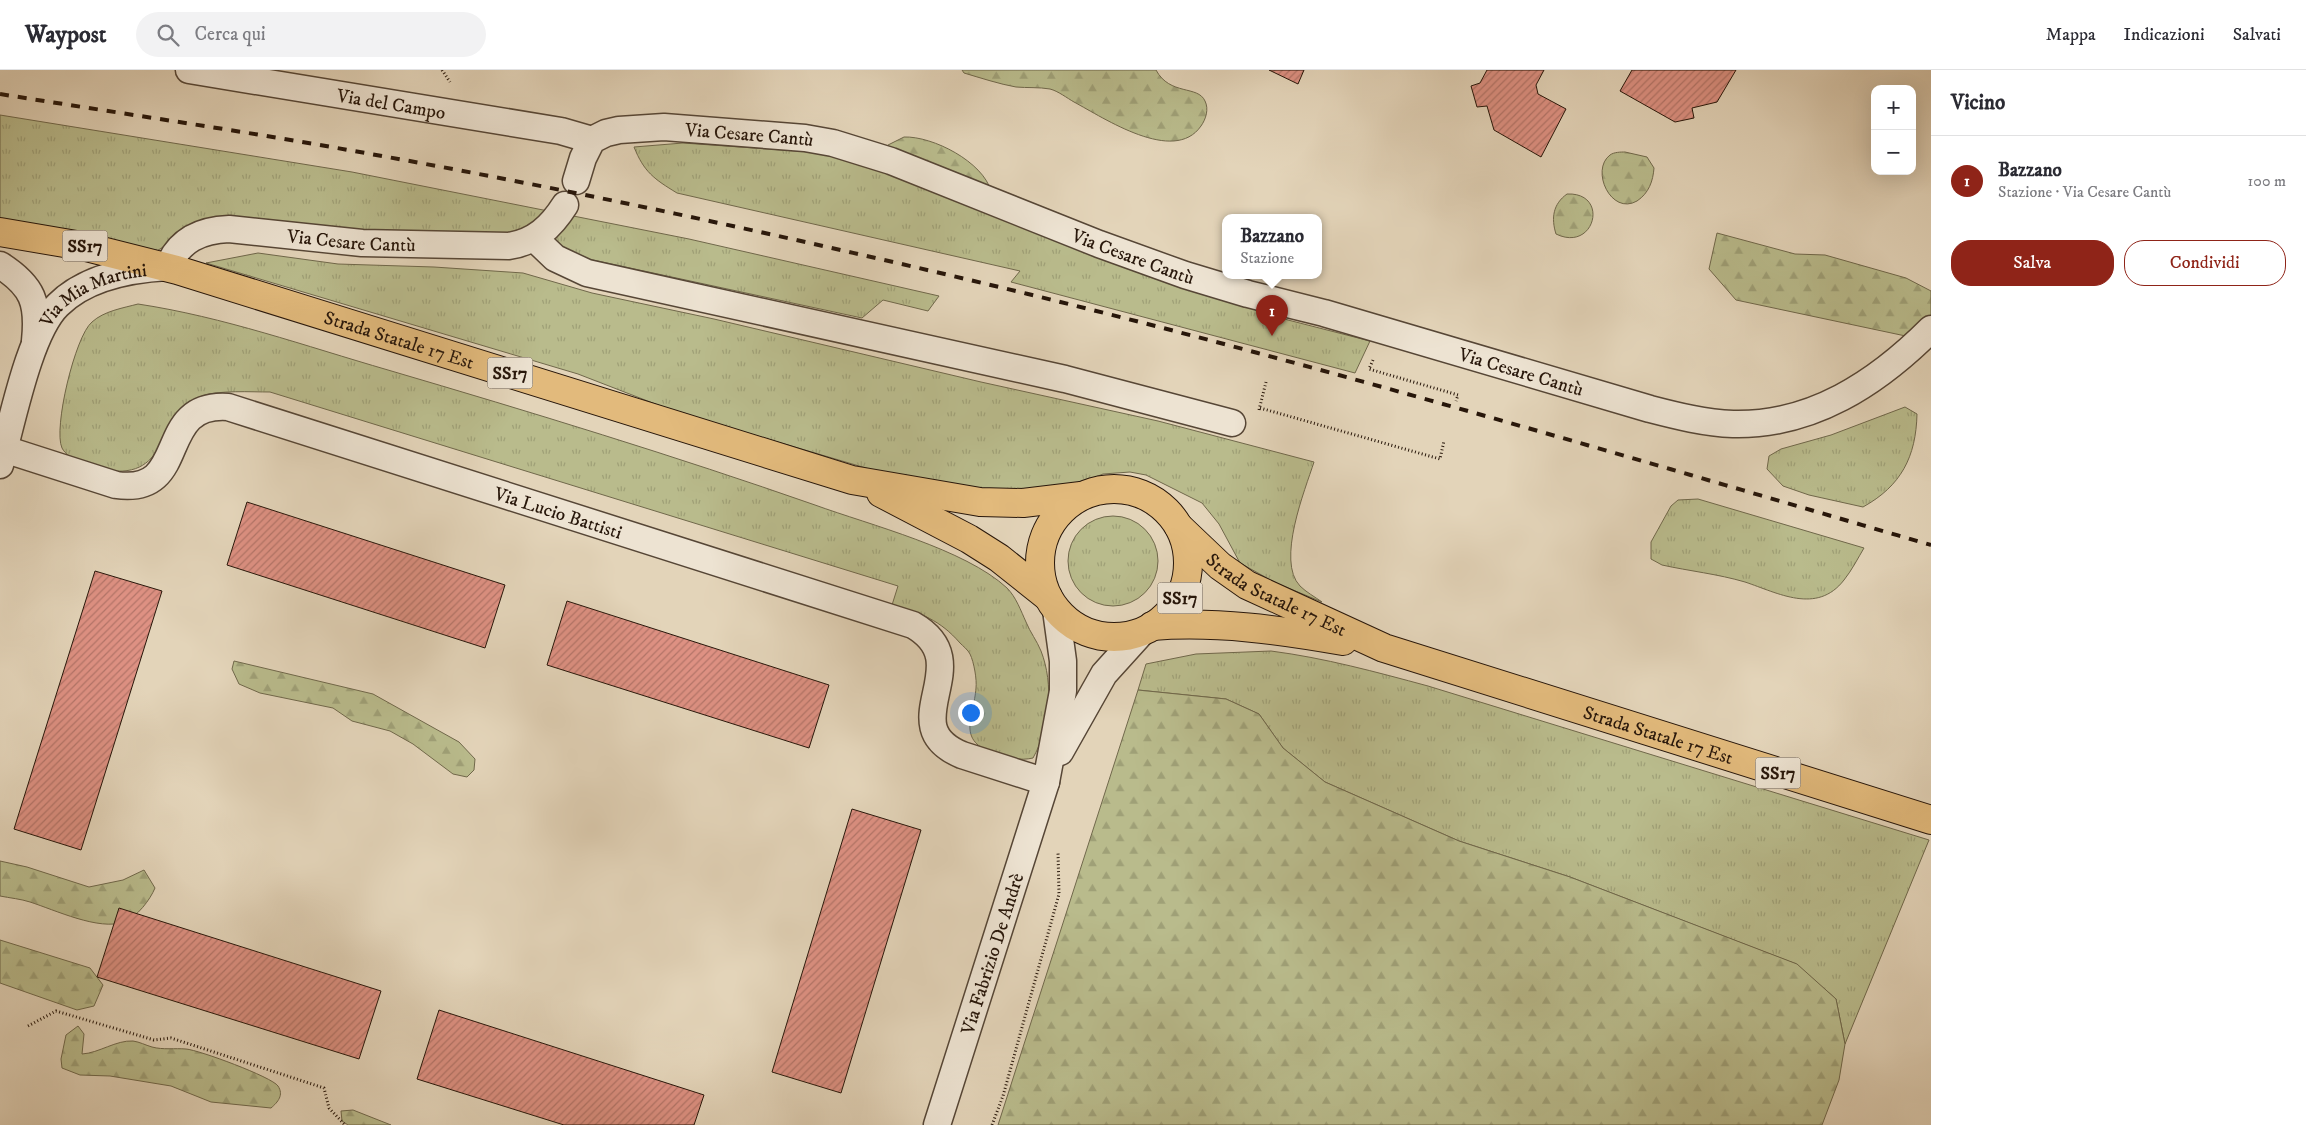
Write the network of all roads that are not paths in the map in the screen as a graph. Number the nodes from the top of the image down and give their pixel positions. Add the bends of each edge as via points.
1 (189, 70) edge
2 (592, 140) junction
3 (576, 181) dead end
4 (565, 205) dead end
5 (0, 232) edge
6 (534, 238) junction
7 (0, 265) edge
8 (168, 267) junction
9 (1931, 329) edge
10 (34, 345) junction
11 (1920, 355) edge
12 (1232, 423) dead end
13 (2, 457) edge
14 (852, 480) junction
15 (1082, 496) junction
16 (1179, 527) junction
17 (1052, 603) junction
18 (1147, 629) junction
19 (1384, 648) junction
20 (1046, 782) junction
21 (1931, 820) edge
22 (937, 1125) edge

1 - 2 street, Via del Campo via 561,131
2 - 3 street via 582,158
2 - 11 street, Via Cesare Cantù via 619,130 664,127 832,143 891,161 1099,244 1212,284 1324,312 1650,409 1708,421 1758,424 1804,414 1830,405
4 - 6 street, Via Cesare Cantù via 557,218
5 - 8 main road, Strada Statale 17 Est / SS17 via 82,246
6 - 8 street, Via Cesare Cantù via 509,246 362,243 219,229 189,239 174,254
6 - 12 street via 555,258 587,273 1083,383
7 - 10 street, Via Mia Martini via 19,278 31,294 36,310
8 - 10 street, Via Mia Martini via 125,272 76,292 52,312
8 - 14 main road, Strada Statale 17 Est / SS17
9 - 11 street, Via Cesare Cantù
10 - 13 street, Via Mia Martini
13 - 20 street, Via Lucio Battisti via 116,485 133,486 149,481 162,470 179,430 190,417 204,409 228,406 914,625 934,641 940,656 941,673 931,710 933,726 941,741 962,755
14 - 15 main road, Strada Statale 17 Est / SS17 via 980,502 1023,503
14 - 17 main road, Strada Statale 17 Est / SS17 via 969,539 999,558
15 - 16 main road, SS17 via 1113,489 1136,492 1165,509
15 - 17 main road, SS17 via 1062,510 1044,539 1040,562
16 - 18 main road, SS17 via 1188,551 1184,589 1171,611
16 - 19 main road, Strada Statale 17 Est / SS17 via 1220,566 1247,584
17 - 18 main road, SS17 via 1081,630 1096,635 1119,636
17 - 20 street, Via Fabrizio De Andrè via 1063,661 1063,691
18 - 19 main road, Strada Statale 17 Est / SS17 via 1203,624 1240,626
18 - 20 street, Via Fabrizio De Andrè via 1104,674
19 - 21 main road, Strada Statale 17 Est / SS17
20 - 22 street, Via Fabrizio De Andrè

